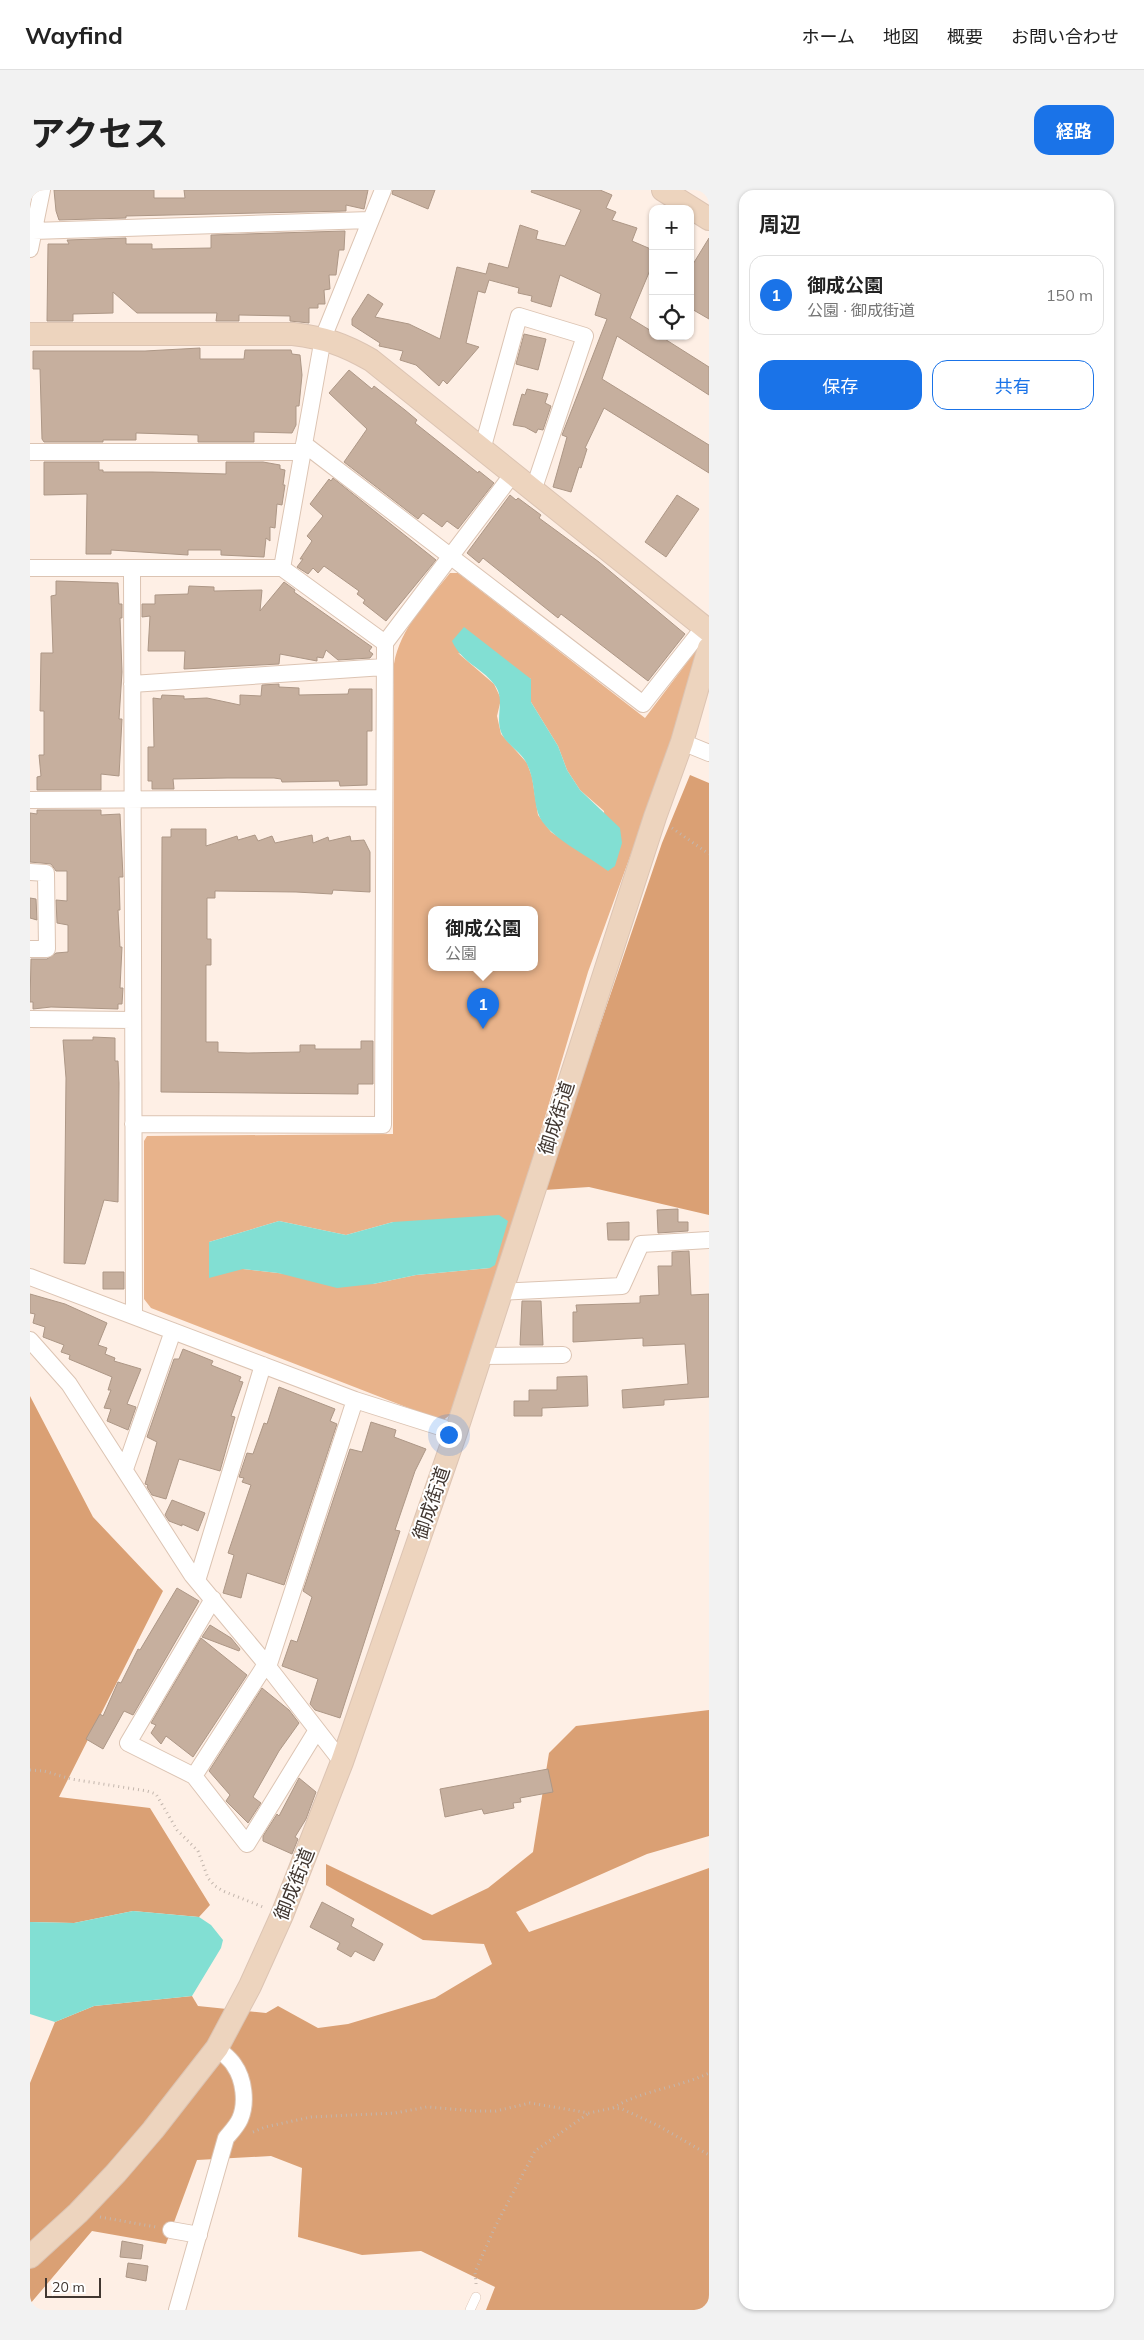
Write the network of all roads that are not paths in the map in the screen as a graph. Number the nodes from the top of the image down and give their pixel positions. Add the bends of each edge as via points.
1 (42, 190) edge
2 (383, 190) edge
3 (663, 190) edge
4 (709, 219) edge
5 (370, 220) junction
6 (33, 231) junction
7 (30, 249) edge
8 (30, 334) edge
9 (323, 338) junction
10 (303, 448) junction
11 (482, 450) junction
12 (30, 452) edge
13 (512, 475) junction
14 (533, 491) junction
15 (452, 556) junction
16 (30, 568) edge
17 (282, 568) junction
18 (132, 569) junction
19 (707, 635) edge
20 (385, 642) junction
21 (384, 667) junction
22 (132, 684) junction
23 (682, 742) junction
24 (709, 753) edge
25 (384, 798) junction
26 (30, 800) edge
27 (133, 800) junction
28 (30, 872) edge
29 (30, 949) edge
30 (30, 1019) edge
31 (133, 1020) junction
32 (134, 1124) junction
33 (709, 1240) edge
34 (30, 1277) edge
35 (500, 1292) junction
36 (134, 1316) junction
37 (173, 1331) junction
38 (30, 1340) edge
39 (563, 1355) dead end
40 (480, 1356) junction
41 (263, 1365) junction
42 (355, 1400) junction
43 (456, 1432) junction
44 (125, 1469) junction
45 (197, 1581) junction
46 (212, 1600) junction
47 (267, 1666) junction
48 (317, 1730) junction
49 (342, 1762) junction
50 (194, 1776) junction
51 (216, 2048) junction
52 (171, 2230) road end
53 (199, 2235) junction
54 (30, 2257) edge
55 (476, 2297) road end
56 (177, 2310) edge
57 (470, 2310) edge

1 - 6 street
2 - 5 street
3 - 4 street
5 - 6 street
5 - 9 street
6 - 7 street
8 - 9 street via 293,334
9 - 10 street
9 - 11 street via 371,360
10 - 12 street
10 - 15 street
10 - 17 street
11 - 13 street
11 - 14 street via 519,316 585,336
13 - 14 street
13 - 15 street
14 - 19 street
15 - 19 street via 643,704
15 - 20 street
16 - 18 street
17 - 18 street
17 - 20 street
18 - 22 street
19 - 23 street, 御成街道
20 - 21 street
21 - 22 street
21 - 25 street
22 - 27 street
23 - 24 street
23 - 35 street, 御成街道
25 - 27 street
25 - 32 street via 383,1125
26 - 27 street
27 - 31 street
28 - 29 street via 46,873 47,949
30 - 31 street
31 - 32 street
32 - 36 street
33 - 35 street via 641,1244 622,1286
34 - 36 street
35 - 40 street, 御成街道
36 - 37 street
37 - 41 street
37 - 44 street
38 - 44 street via 69,1384
39 - 40 street
40 - 43 street, 御成街道
41 - 42 street
41 - 45 street
42 - 43 street
42 - 47 street
43 - 49 street, 御成街道
44 - 45 street
45 - 46 street
46 - 47 street
46 - 50 street via 128,1743
47 - 48 street
47 - 50 street
48 - 49 street
48 - 50 street via 247,1844
49 - 51 street, 御成街道 via 282,1915 250,1986
51 - 53 street via 234,2064 244,2091 240,2119 226,2138
51 - 54 street, 御成街道 via 153,2130 78,2213
52 - 53 street
53 - 56 street
55 - 57 lane

